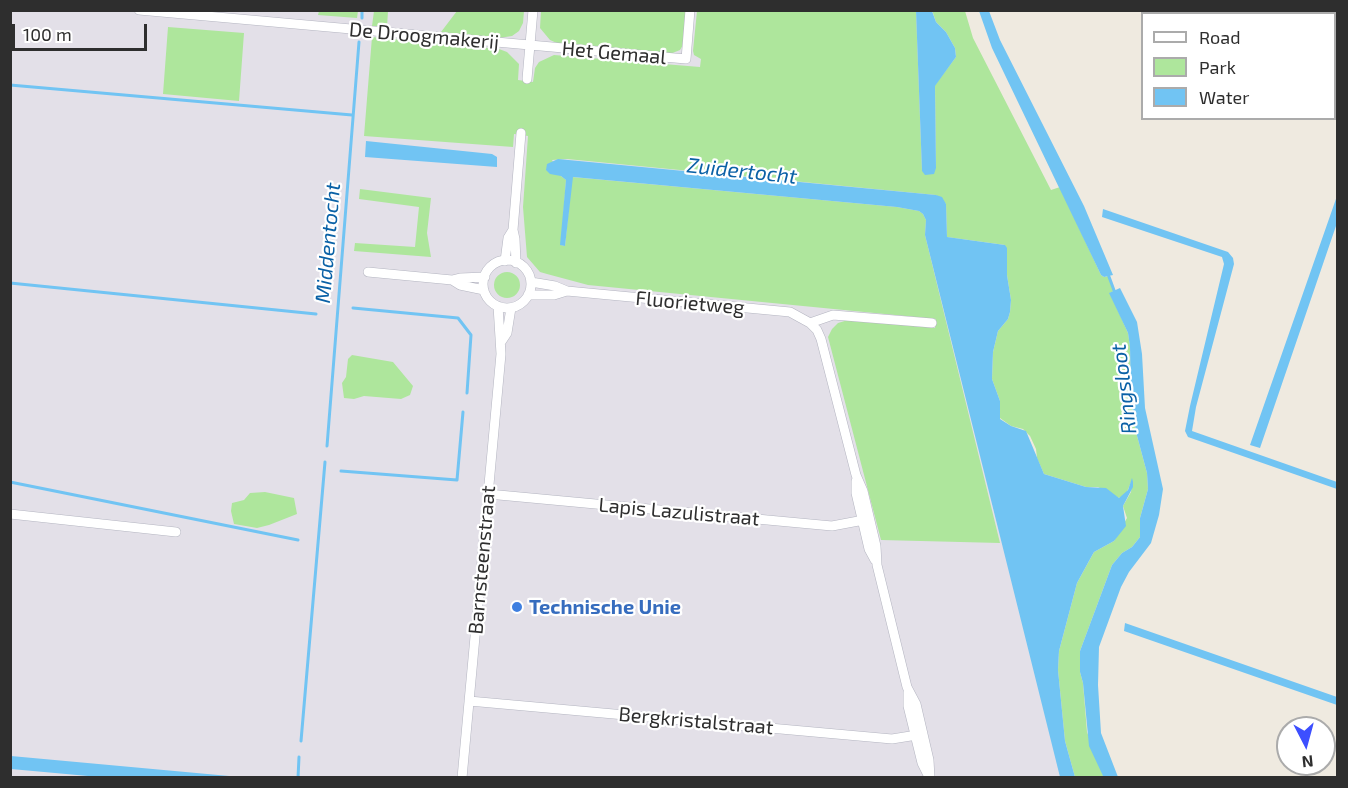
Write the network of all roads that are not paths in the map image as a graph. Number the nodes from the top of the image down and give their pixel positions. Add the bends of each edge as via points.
1 (139, 10) edge
2 (533, 10) edge
3 (690, 10) edge
4 (530, 45) junction
5 (527, 79) dead end
6 (521, 133) dead end
7 (513, 230) junction
8 (505, 261) junction
9 (516, 262) junction
10 (368, 272) dead end
11 (485, 277) junction
12 (452, 280) junction
13 (531, 282) junction
14 (484, 290) junction
15 (567, 291) junction
16 (528, 295) junction
17 (498, 306) junction
18 (511, 308) junction
19 (932, 322) dead end
20 (810, 323) junction
21 (501, 342) junction
22 (488, 494) junction
23 (10, 514) edge
24 (866, 520) junction
25 (176, 532) dead end
26 (469, 701) junction
27 (919, 735) junction
28 (462, 777) edge
29 (930, 777) edge

1 - 4 street, De Droogmakerij
2 - 4 street
3 - 4 street, Het Gemaal via 686,59
4 - 5 street
6 - 7 street
7 - 8 street
7 - 9 street
8 - 9 street
8 - 11 street via 490,268
9 - 13 street
10 - 12 street
11 - 12 street
11 - 14 street
12 - 14 street
13 - 15 street, Fluorietweg
13 - 16 street
14 - 17 street
15 - 16 street, Fluorietweg
15 - 20 street, Fluorietweg via 790,312
16 - 18 street
17 - 18 street
17 - 21 street, Barnsteenstraat
18 - 21 street, Barnsteenstraat via 507,333
19 - 20 street via 833,315
20 - 24 street via 821,339 863,491
21 - 22 street, Barnsteenstraat
22 - 24 street, Lapis Lazulistraat via 832,526
22 - 26 street, Barnsteenstraat
23 - 25 street
24 - 27 street via 876,546 877,565 908,687 916,704
26 - 27 street, Bergkristalstraat via 892,739
26 - 28 street, Barnsteenstraat
27 - 29 street via 929,760

